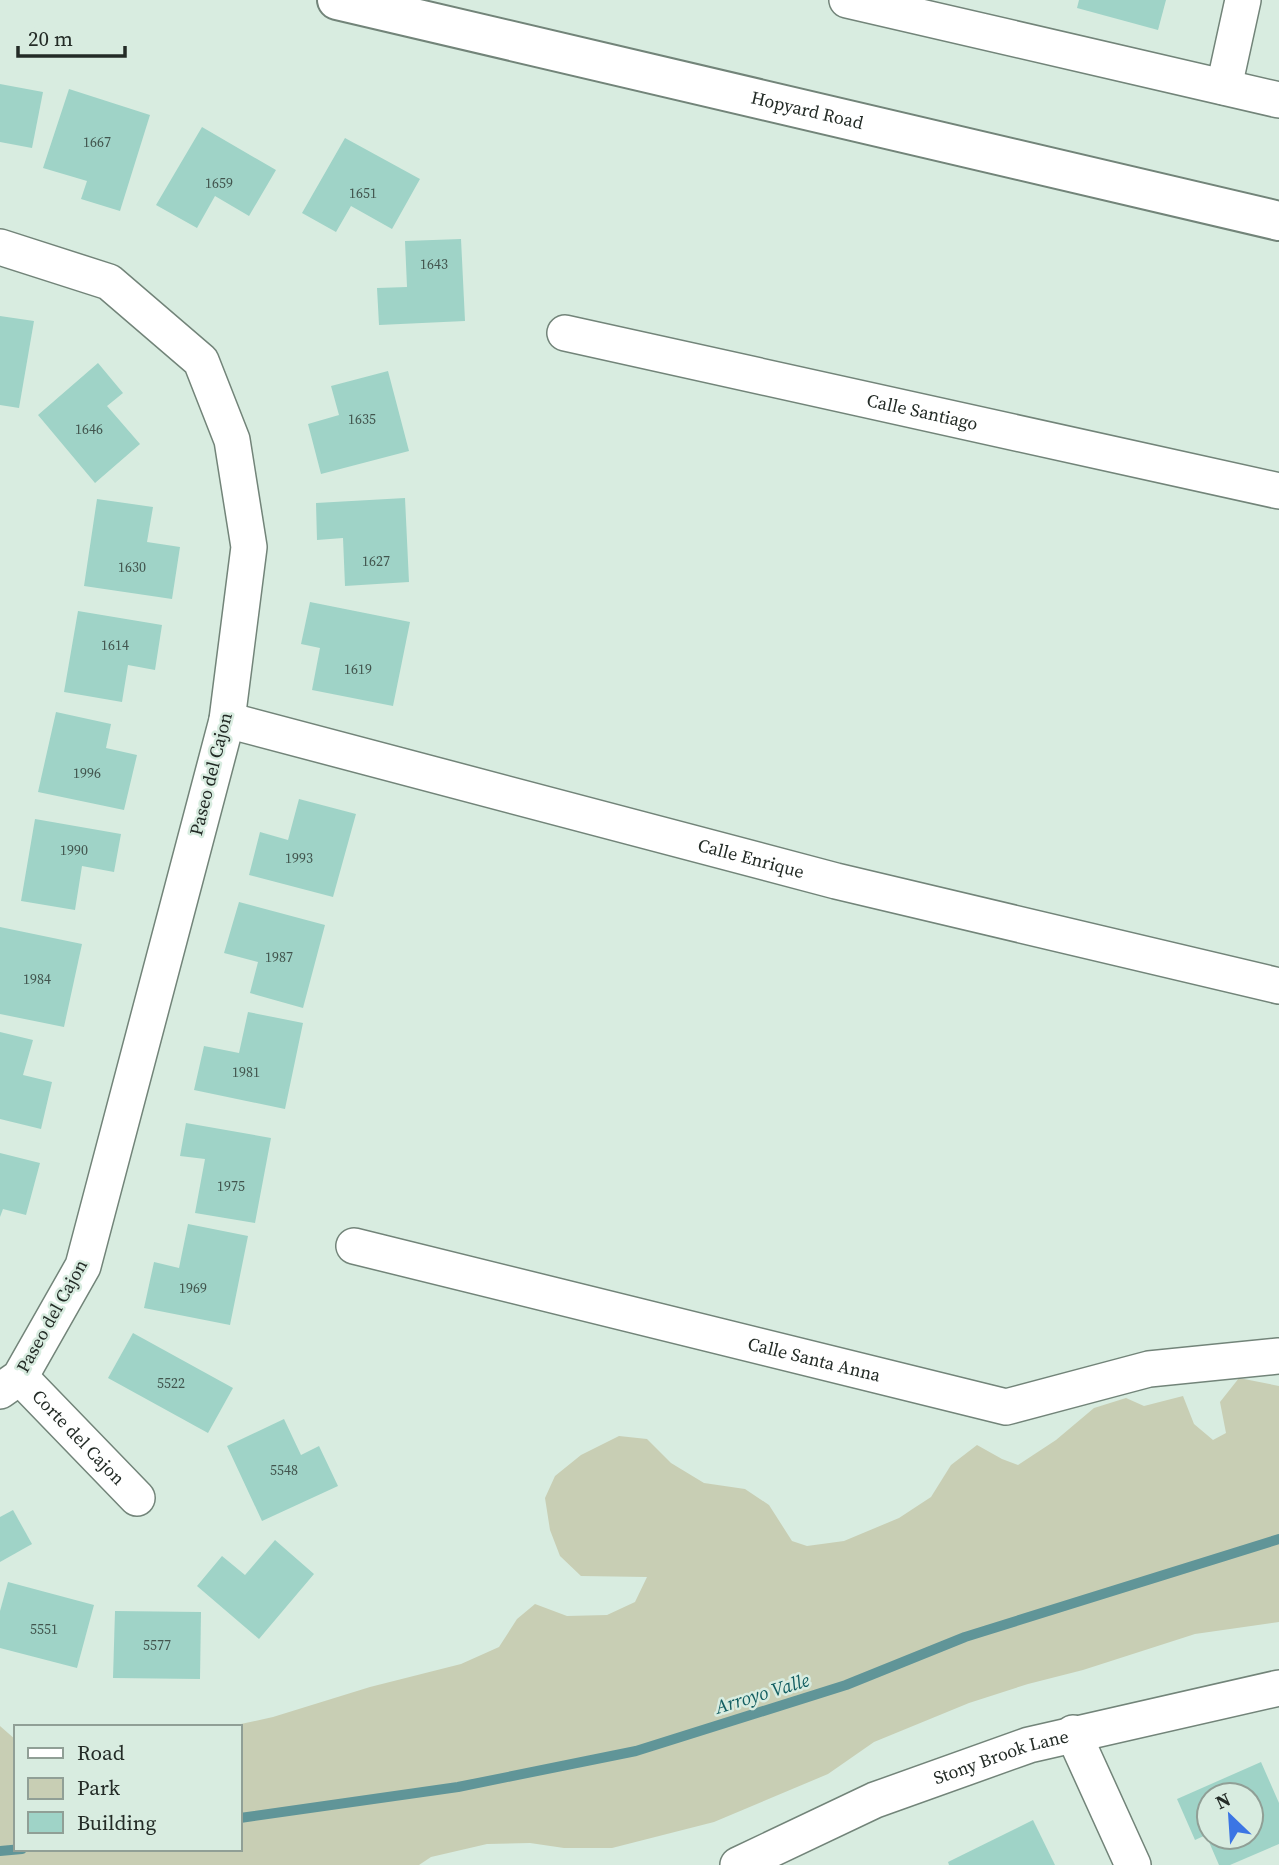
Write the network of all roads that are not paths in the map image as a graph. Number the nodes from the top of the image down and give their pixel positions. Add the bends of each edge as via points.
1 (337, 0) edge
2 (847, 0) edge
3 (1242, 0) edge
4 (1224, 87) junction
5 (1279, 100) edge
6 (1279, 221) edge
7 (0, 247) edge
8 (565, 333) dead end
9 (1279, 491) edge
10 (227, 720) junction
11 (1279, 986) edge
12 (354, 1246) dead end
13 (1279, 1356) edge
14 (10, 1384) edge
15 (137, 1497) dead end
16 (1279, 1688) edge
17 (1073, 1733) junction
18 (738, 1865) edge
19 (1133, 1865) edge

1 - 6 main road, Hopyard Road
2 - 4 street
3 - 4 street
4 - 5 street
7 - 10 street, Paseo del Cajon via 109,282 201,360 232,440 249,547
8 - 9 street, Calle Santiago
10 - 11 street, Calle Enrique via 836,881
10 - 14 street, Paseo del Cajon via 83,1266
12 - 13 street, Calle Santa Anna via 1006,1407 1149,1369
14 - 15 street, Corte del Cajon
16 - 17 street, Stony Brook Lane
17 - 18 street, Stony Brook Lane via 875,1800
17 - 19 street

